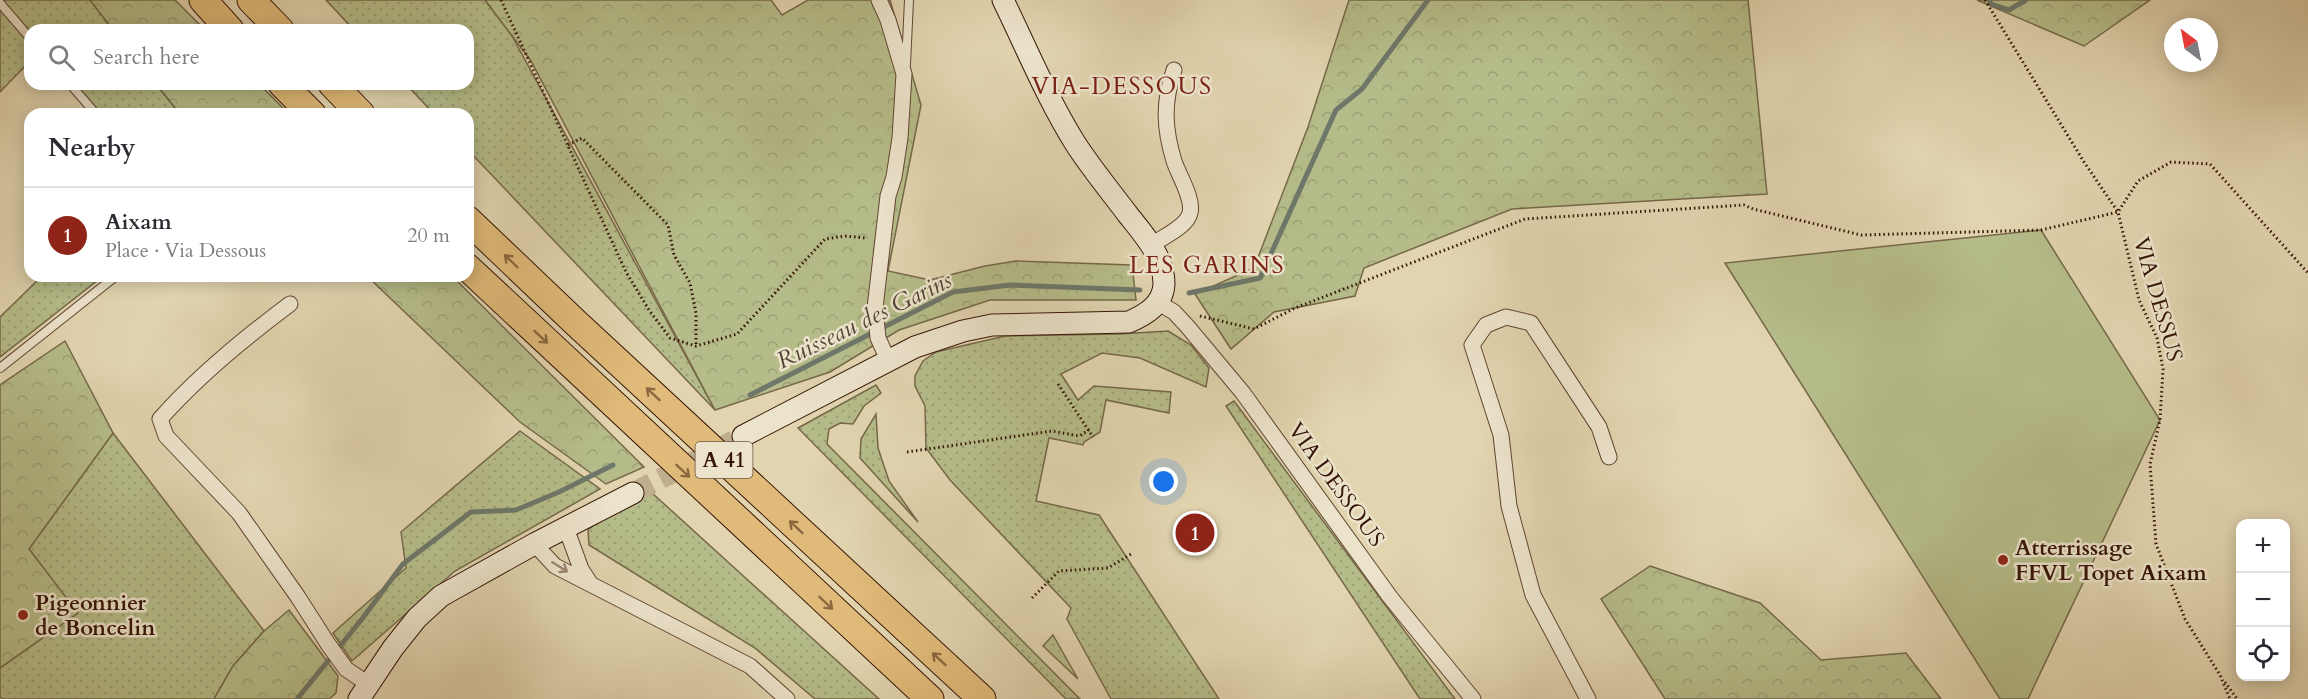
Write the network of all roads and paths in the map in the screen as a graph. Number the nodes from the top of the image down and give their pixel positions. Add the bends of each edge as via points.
1 (202, 0) edge
2 (251, 0) edge
3 (501, 0) edge
4 (879, 0) edge
5 (909, 0) edge
6 (1003, 0) edge
7 (1985, 0) edge
8 (0, 3) edge
9 (224, 24) edge
10 (274, 24) edge
11 (24, 31) edge
12 (1174, 70) dead end
13 (904, 74) junction
14 (75, 90) edge
15 (288, 90) edge
16 (338, 90) edge
17 (91, 108) edge
18 (306, 108) edge
19 (355, 108) edge
20 (568, 145) junction
21 (2118, 212) junction
22 (474, 226) edge
23 (883, 239) junction
24 (1152, 245) junction
25 (2308, 273) edge
26 (474, 274) edge
27 (108, 282) edge
28 (1157, 302) junction
29 (290, 304) dead end
30 (1187, 326) junction
31 (696, 346) junction
32 (888, 360) junction
33 (0, 368) edge
34 (1058, 384) dead end
35 (1089, 430) junction
36 (743, 436) tunnel mouth
37 (1093, 437) dead end
38 (907, 452) dead end
39 (1609, 457) dead end
40 (633, 493) tunnel mouth
41 (566, 528) junction
42 (536, 543) junction
43 (1131, 554) dead end
44 (590, 583) junction
45 (1032, 598) dead end
46 (2220, 675) junction
47 (363, 691) edge
48 (787, 699) edge
49 (930, 699) edge
50 (982, 699) edge
51 (1473, 699) edge
52 (1588, 699) edge
53 (2230, 699) edge
54 (2236, 699) edge

1 - 9 highway
2 - 10 highway
3 - 20 path
4 - 13 street
5 - 13 lane
6 - 24 street via 1074,140
7 - 21 path, VIA DESSUS
8 - 11 lane
12 - 24 street via 1166,93 1166,120 1173,161 1190,202 1190,213 1185,222
13 - 23 street via 898,147
14 - 17 lane
15 - 18 highway
16 - 19 highway
20 - 31 path via 626,272 649,309 670,338
20 - 31 path via 582,138 668,225 674,255 690,283 696,313
21 - 25 path via 2138,181 2171,162 2210,164
21 - 30 path via 2041,230 1861,235 1744,205 1525,219 1295,308 1254,330 1199,316
21 - 46 path, VIA DESSUS via 2139,300 2157,338 2163,369 2160,420 2150,465 2156,544 2186,619
50 -> 22 highway, A 41
23 - 31 path via 825,239 737,334
23 - 32 street via 875,308 878,338
24 - 28 street via 1164,285
26 -> 49 highway, A 41
27 - 33 lane
28 - 30 street, VIA DESSOUS
28 - 32 street via 1129,322 992,325 940,338
29 - 47 street via 239,342 160,419 166,436 239,513
30 - 51 street, VIA DESSOUS via 1243,393 1390,597
32 - 36 street
34 - 35 path
35 - 37 path
35 - 38 path via 1079,436 1052,431
39 - 52 street via 1599,427 1531,323 1506,316 1486,326 1472,345 1501,435 1509,506 1533,595
40 - 41 street
41 - 42 street
41 - 44 street
42 -> 44 street via 555,566
42 - 47 street via 441,596 417,618
43 - 45 path via 1108,568 1059,571
44 - 48 street via 750,666
46 - 53 path, VIA DESSUS
46 - 54 path

